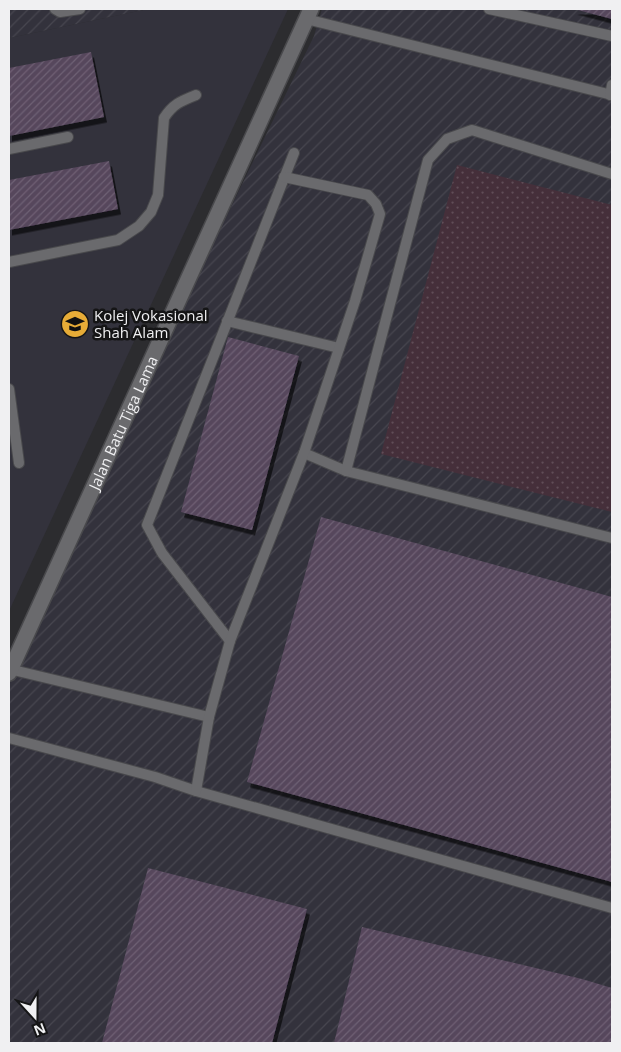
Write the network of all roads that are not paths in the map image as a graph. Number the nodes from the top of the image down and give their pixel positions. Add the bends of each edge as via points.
1 (55, 9) edge
2 (80, 9) edge
3 (489, 9) edge
4 (309, 14) edge
5 (612, 36) edge
6 (612, 91) edge
7 (196, 95) dead end
8 (68, 137) dead end
9 (9, 149) edge
10 (294, 153) dead end
11 (612, 174) edge
12 (284, 176) junction
13 (9, 262) edge
14 (228, 321) junction
15 (339, 348) junction
16 (9, 389) edge
17 (304, 453) junction
18 (18, 463) dead end
19 (346, 471) junction
20 (612, 538) edge
21 (230, 641) junction
22 (9, 670) edge
23 (209, 717) junction
24 (9, 738) edge
25 (196, 791) junction
26 (612, 908) edge

1 - 2 lane via 60,12
3 - 5 lane
4 - 6 lane
4 - 22 main road, Jalan Batu Tiga Lama
7 - 13 lane via 176,103 164,118 158,195 151,212 138,226 118,240
8 - 9 lane
10 - 12 lane
11 - 19 lane via 472,130 447,139 428,160
12 - 14 lane
12 - 15 lane via 368,195 380,214
14 - 15 lane
14 - 21 lane via 147,525 162,553
15 - 17 lane
16 - 18 lane
17 - 19 lane
17 - 21 lane
19 - 20 lane
21 - 23 lane
22 - 23 lane
23 - 25 lane
24 - 25 lane
25 - 26 lane

